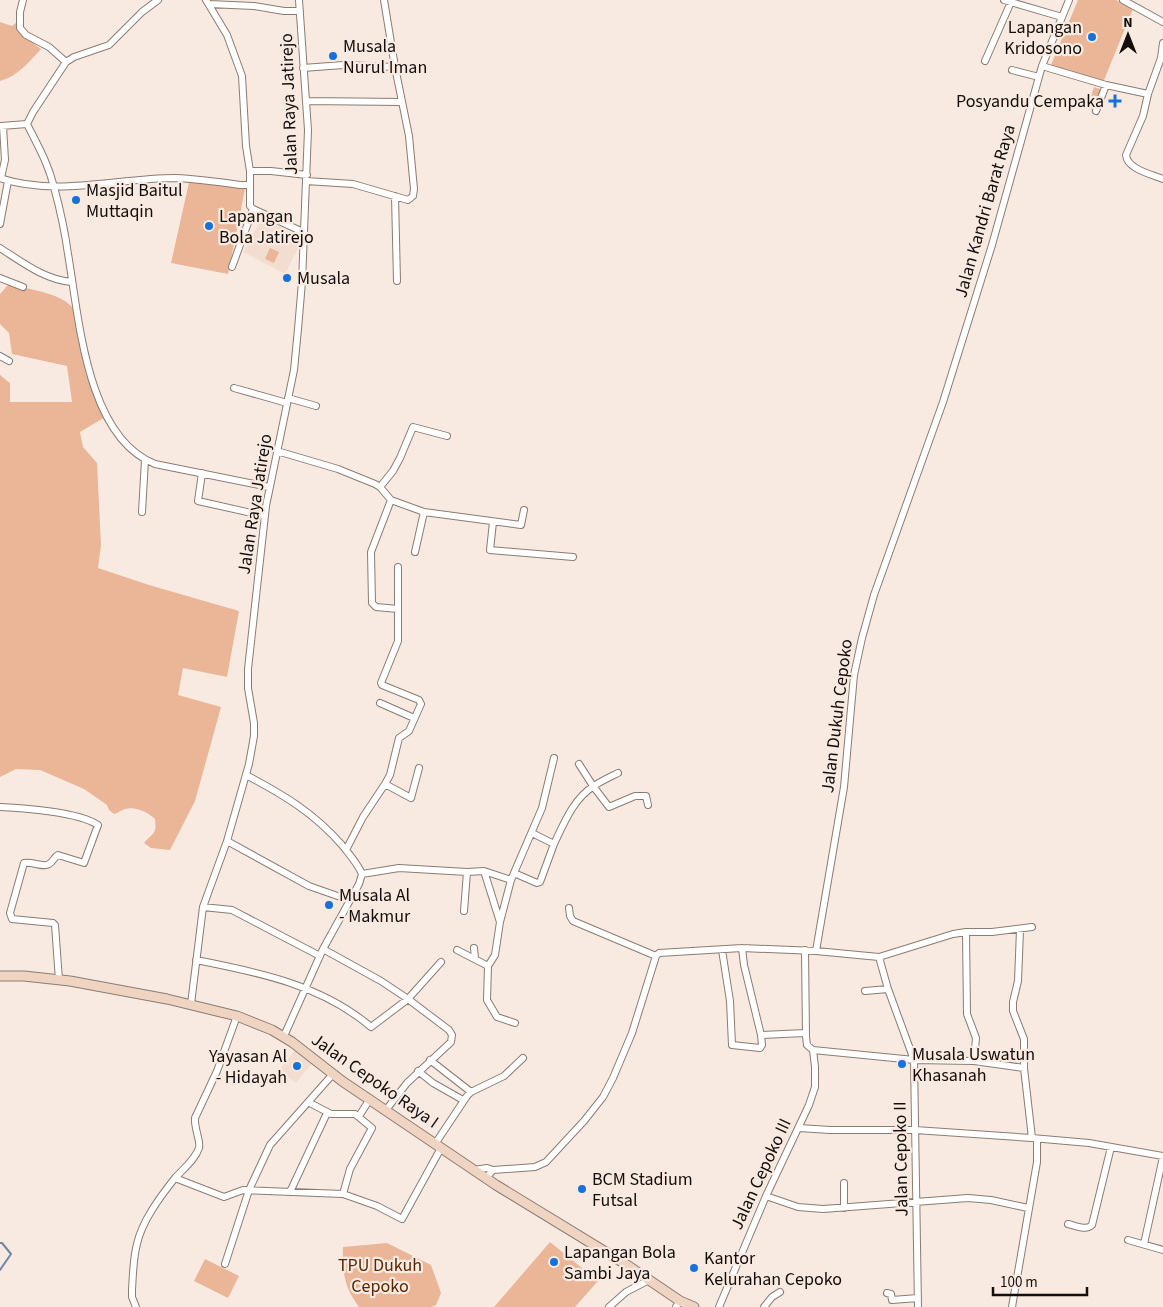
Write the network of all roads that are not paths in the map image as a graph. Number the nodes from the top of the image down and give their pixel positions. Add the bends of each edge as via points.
1 (23, 0) edge
2 (158, 0) edge
3 (299, 0) edge
4 (384, 0) edge
5 (1069, 0) edge
6 (1123, 0) edge
7 (1008, 1) edge
8 (208, 2) edge
9 (254, 3) edge
10 (300, 11) junction
11 (1062, 17) junction
12 (1163, 22) edge
13 (1163, 42) edge
14 (1162, 59) edge
15 (985, 61) dead end
16 (66, 62) junction
17 (1042, 66) junction
18 (395, 67) junction
19 (303, 68) junction
20 (1012, 70) dead end
21 (1039, 77) junction
22 (1106, 85) junction
23 (1148, 94) junction
24 (306, 101) junction
25 (402, 102) junction
26 (1096, 111) dead end
27 (27, 124) junction
28 (2, 126) edge
29 (250, 171) junction
30 (306, 178) junction
31 (3, 179) edge
32 (1163, 179) edge
33 (250, 185) junction
34 (54, 187) junction
35 (395, 196) junction
36 (253, 209) junction
37 (0, 224) edge
38 (303, 232) junction
39 (0, 248) edge
40 (232, 267) dead end
41 (0, 278) edge
42 (397, 281) dead end
43 (72, 282) junction
44 (23, 287) dead end
45 (0, 356) edge
46 (8, 361) dead end
47 (234, 388) dead end
48 (288, 400) junction
49 (943, 402) joint
50 (316, 406) dead end
51 (447, 436) dead end
52 (277, 451) junction
53 (145, 460) junction
54 (202, 473) junction
55 (380, 487) junction
56 (269, 488) junction
57 (391, 500) junction
58 (524, 510) dead end
59 (142, 512) dead end
60 (424, 512) junction
61 (265, 516) junction
62 (493, 522) junction
63 (415, 552) dead end
64 (573, 557) dead end
65 (398, 567) dead end
66 (398, 609) junction
67 (380, 703) dead end
68 (414, 718) junction
69 (554, 758) dead end
70 (579, 764) dead end
71 (419, 768) dead end
72 (618, 773) dead end
73 (246, 775) junction
74 (386, 784) junction
75 (592, 786) junction
76 (648, 805) dead end
77 (0, 807) edge
78 (532, 833) junction
79 (227, 841) junction
80 (554, 844) junction
81 (346, 850) junction
82 (484, 871) junction
83 (467, 872) junction
84 (362, 874) junction
85 (513, 877) junction
86 (349, 900) junction
87 (203, 907) junction
88 (569, 908) dead end
89 (464, 911) dead end
90 (500, 922) junction
91 (1032, 927) dead end
92 (1020, 930) junction
93 (966, 932) junction
94 (474, 948) dead end
95 (742, 948) junction
96 (457, 950) dead end
97 (722, 950) junction
98 (805, 950) junction
99 (816, 951) junction
100 (322, 952) junction
101 (656, 956) junction
102 (879, 957) junction
103 (475, 958) junction
104 (196, 960) junction
105 (441, 962) dead end
106 (488, 966) junction
107 (0, 976) edge
108 (58, 980) junction
109 (306, 988) junction
110 (888, 989) junction
111 (865, 992) dead end
112 (408, 999) junction
113 (191, 1004) junction
114 (237, 1016) junction
115 (515, 1023) dead end
116 (805, 1033) junction
117 (761, 1035) junction
118 (284, 1036) junction
119 (813, 1050) junction
120 (523, 1058) dead end
121 (430, 1060) junction
122 (914, 1060) junction
123 (974, 1061) junction
124 (1024, 1068) junction
125 (418, 1071) junction
126 (333, 1074) junction
127 (471, 1092) junction
128 (370, 1099) junction
129 (463, 1100) junction
130 (308, 1102) junction
131 (386, 1110) junction
132 (327, 1113) junction
133 (359, 1116) junction
134 (799, 1128) junction
135 (915, 1130) junction
136 (1035, 1139) junction
137 (438, 1146) junction
138 (1111, 1147) junction
139 (1163, 1156) edge
140 (474, 1170) junction
141 (493, 1170) junction
142 (175, 1178) junction
143 (486, 1178) junction
144 (844, 1184) dead end
145 (249, 1190) junction
146 (290, 1192) junction
147 (343, 1194) junction
148 (766, 1196) junction
149 (916, 1203) junction
150 (844, 1208) junction
151 (1028, 1208) junction
152 (1068, 1224) dead end
153 (1128, 1240) dead end
154 (1144, 1244) junction
155 (1163, 1250) edge
156 (225, 1264) dead end
157 (649, 1280) junction
158 (780, 1292) dead end
159 (887, 1293) dead end
160 (918, 1298) junction
161 (678, 1304) edge
162 (136, 1307) edge
163 (609, 1307) edge
164 (694, 1307) edge
165 (719, 1307) edge
166 (764, 1307) edge
167 (918, 1307) edge
168 (1012, 1307) edge

1 - 16 street via 20,28
2 - 16 street via 109,45 74,56
3 - 10 street, Jalan Raya Jatirejo
4 - 18 street
5 - 11 street, Jalan Kandri Barat Raya
6 - 12 street
7 - 11 street
7 - 15 street
8 - 9 street
8 - 29 street via 228,35 242,76
9 - 10 street via 284,11
10 - 19 street, Jalan Raya Jatirejo
11 - 17 street, Jalan Kandri Barat Raya
13 - 14 street
14 - 23 street
16 - 27 street
17 - 21 street, Jalan Kandri Barat Raya
17 - 22 street
18 - 19 street via 336,65
18 - 25 street
19 - 24 street, Jalan Raya Jatirejo
20 - 21 street
21 - 49 street, Jalan Kandri Barat Raya via 992,245
22 - 23 street
22 - 26 street
23 - 32 street via 1126,158 1133,166
24 - 25 street
24 - 30 street, Jalan Raya Jatirejo
25 - 35 street via 414,189 408,200
27 - 28 street
27 - 34 street via 42,152
28 - 31 street
29 - 30 street
29 - 33 street
30 - 35 street via 353,184
30 - 38 street, Jalan Raya Jatirejo
31 - 34 street
31 - 37 street
33 - 34 street via 175,178
33 - 36 street
34 - 43 street
35 - 42 street
36 - 38 street
36 - 40 street
38 - 48 street, Jalan Raya Jatirejo via 298,329
39 - 43 street via 59,281
41 - 44 street
43 - 53 street via 94,387 107,418 126,445
45 - 46 street
47 - 48 street
48 - 50 street
48 - 52 street, Jalan Raya Jatirejo
49 - 99 street, Jalan Dukuh Cepoko via 874,594 862,638 854,675 844,787
51 - 55 street via 413,427 393,471
52 - 55 street via 338,469
52 - 56 street, Jalan Raya Jatirejo
53 - 54 street
53 - 59 street
54 - 56 street
54 - 61 street via 198,502
55 - 57 street
56 - 61 street, Jalan Raya Jatirejo
57 - 60 street
57 - 66 street via 371,552 372,603 376,607
58 - 62 street via 520,525
60 - 62 street
60 - 63 street
61 - 73 street, Jalan Raya Jatirejo via 248,670 254,736
62 - 64 street via 490,550
65 - 66 street
66 - 68 street via 398,642 381,683 420,702
67 - 68 street
68 - 74 street via 409,731 399,738
69 - 78 street via 542,808
70 - 75 street
71 - 74 street via 410,798
72 - 75 street
73 - 79 street, Jalan Raya Jatirejo
73 - 81 street via 308,812
74 - 81 street via 363,817
75 - 76 street via 609,807 640,796 646,796
75 - 80 street via 580,798
77 - 108 street via 47,810 98,825 84,863 58,855 46,865 24,863 10,913 12,919 55,925
78 - 80 street
78 - 85 street
79 - 86 street via 309,886
79 - 87 street, Jalan Raya Jatirejo
80 - 85 street via 540,882
81 - 84 street
82 - 83 street
82 - 85 street
82 - 90 street
83 - 84 street via 399,868
83 - 89 street
84 - 86 street
85 - 90 street
86 - 100 street
87 - 100 street via 232,910
87 - 104 street, Jalan Raya Jatirejo
88 - 101 street via 573,920
90 - 106 street via 495,955
91 - 92 street
92 - 93 street
92 - 124 street via 1018,982 1012,1007 1024,1040
93 - 102 street
93 - 123 street via 967,1014 976,1038
94 - 103 street
95 - 97 street
95 - 98 street
95 - 117 street
96 - 103 street
97 - 101 street via 666,952
97 - 117 street via 730,1002 732,1045 760,1048
98 - 99 street
98 - 116 street
99 - 102 street
100 - 109 street
100 - 112 street
101 - 141 street via 632,1033 603,1097 546,1162 535,1167
102 - 110 street, Jalan Cepoko II
103 - 106 street
104 - 109 street via 235,967
104 - 113 street, Jalan Raya Jatirejo
105 - 112 street
106 - 115 street via 489,1006 497,1018
107 - 108 main road, Jalan Cepoko Raya I
108 - 113 main road, Jalan Cepoko Raya I
109 - 112 street via 344,1007 371,1027
109 - 118 street
110 - 111 street
110 - 122 street, Jalan Cepoko II
112 - 121 street via 452,1035 451,1042
113 - 114 main road, Jalan Cepoko Raya I
114 - 118 main road, Jalan Cepoko Raya I
114 - 142 street via 195,1118 199,1147
116 - 117 street
116 - 119 street
118 - 126 main road, Jalan Cepoko Raya I
119 - 122 street
119 - 134 street, Jalan Cepoko III via 815,1087
120 - 127 street via 504,1076
121 - 125 street
121 - 127 street
122 - 123 street
122 - 135 street, Jalan Cepoko II
123 - 124 street
124 - 136 street
125 - 129 street
125 - 131 street
126 - 128 main road, Jalan Cepoko Raya I
126 - 130 street
127 - 129 street
128 - 131 main road, Jalan Cepoko Raya I
128 - 133 street
129 - 137 street
130 - 132 street
130 - 145 street via 270,1145
131 - 137 main road, Jalan Cepoko Raya I
132 - 133 street
132 - 146 street
133 - 147 street via 372,1126 372,1130 350,1169
134 - 135 street
134 - 148 street, Jalan Cepoko III
135 - 136 street
135 - 149 street, Jalan Cepoko II
136 - 138 street
136 - 151 street via 1037,1162
137 - 140 main road, Jalan Cepoko Raya I
137 - 147 street via 402,1219
138 - 139 street
138 - 152 street via 1092,1224 1086,1228
139 - 154 street
140 - 141 street
140 - 143 main road, Jalan Cepoko Raya I
141 - 143 street
142 - 145 street via 220,1196
142 - 162 street via 146,1221 136,1246 132,1297
143 - 157 main road, Jalan Cepoko Raya I
144 - 150 street
145 - 146 street
145 - 156 street
146 - 147 street
148 - 150 street via 798,1207
148 - 165 street, Jalan Cepoko III
149 - 150 street
149 - 151 street via 968,1198
149 - 160 street, Jalan Cepoko II
151 - 168 street
153 - 154 street
154 - 155 street
157 - 161 main road, Jalan Cepoko Raya I
157 - 163 street via 626,1292
158 - 166 street
159 - 160 street via 892,1300
160 - 167 street, Jalan Cepoko II
161 - 164 main road, Jalan Cepoko Raya I

